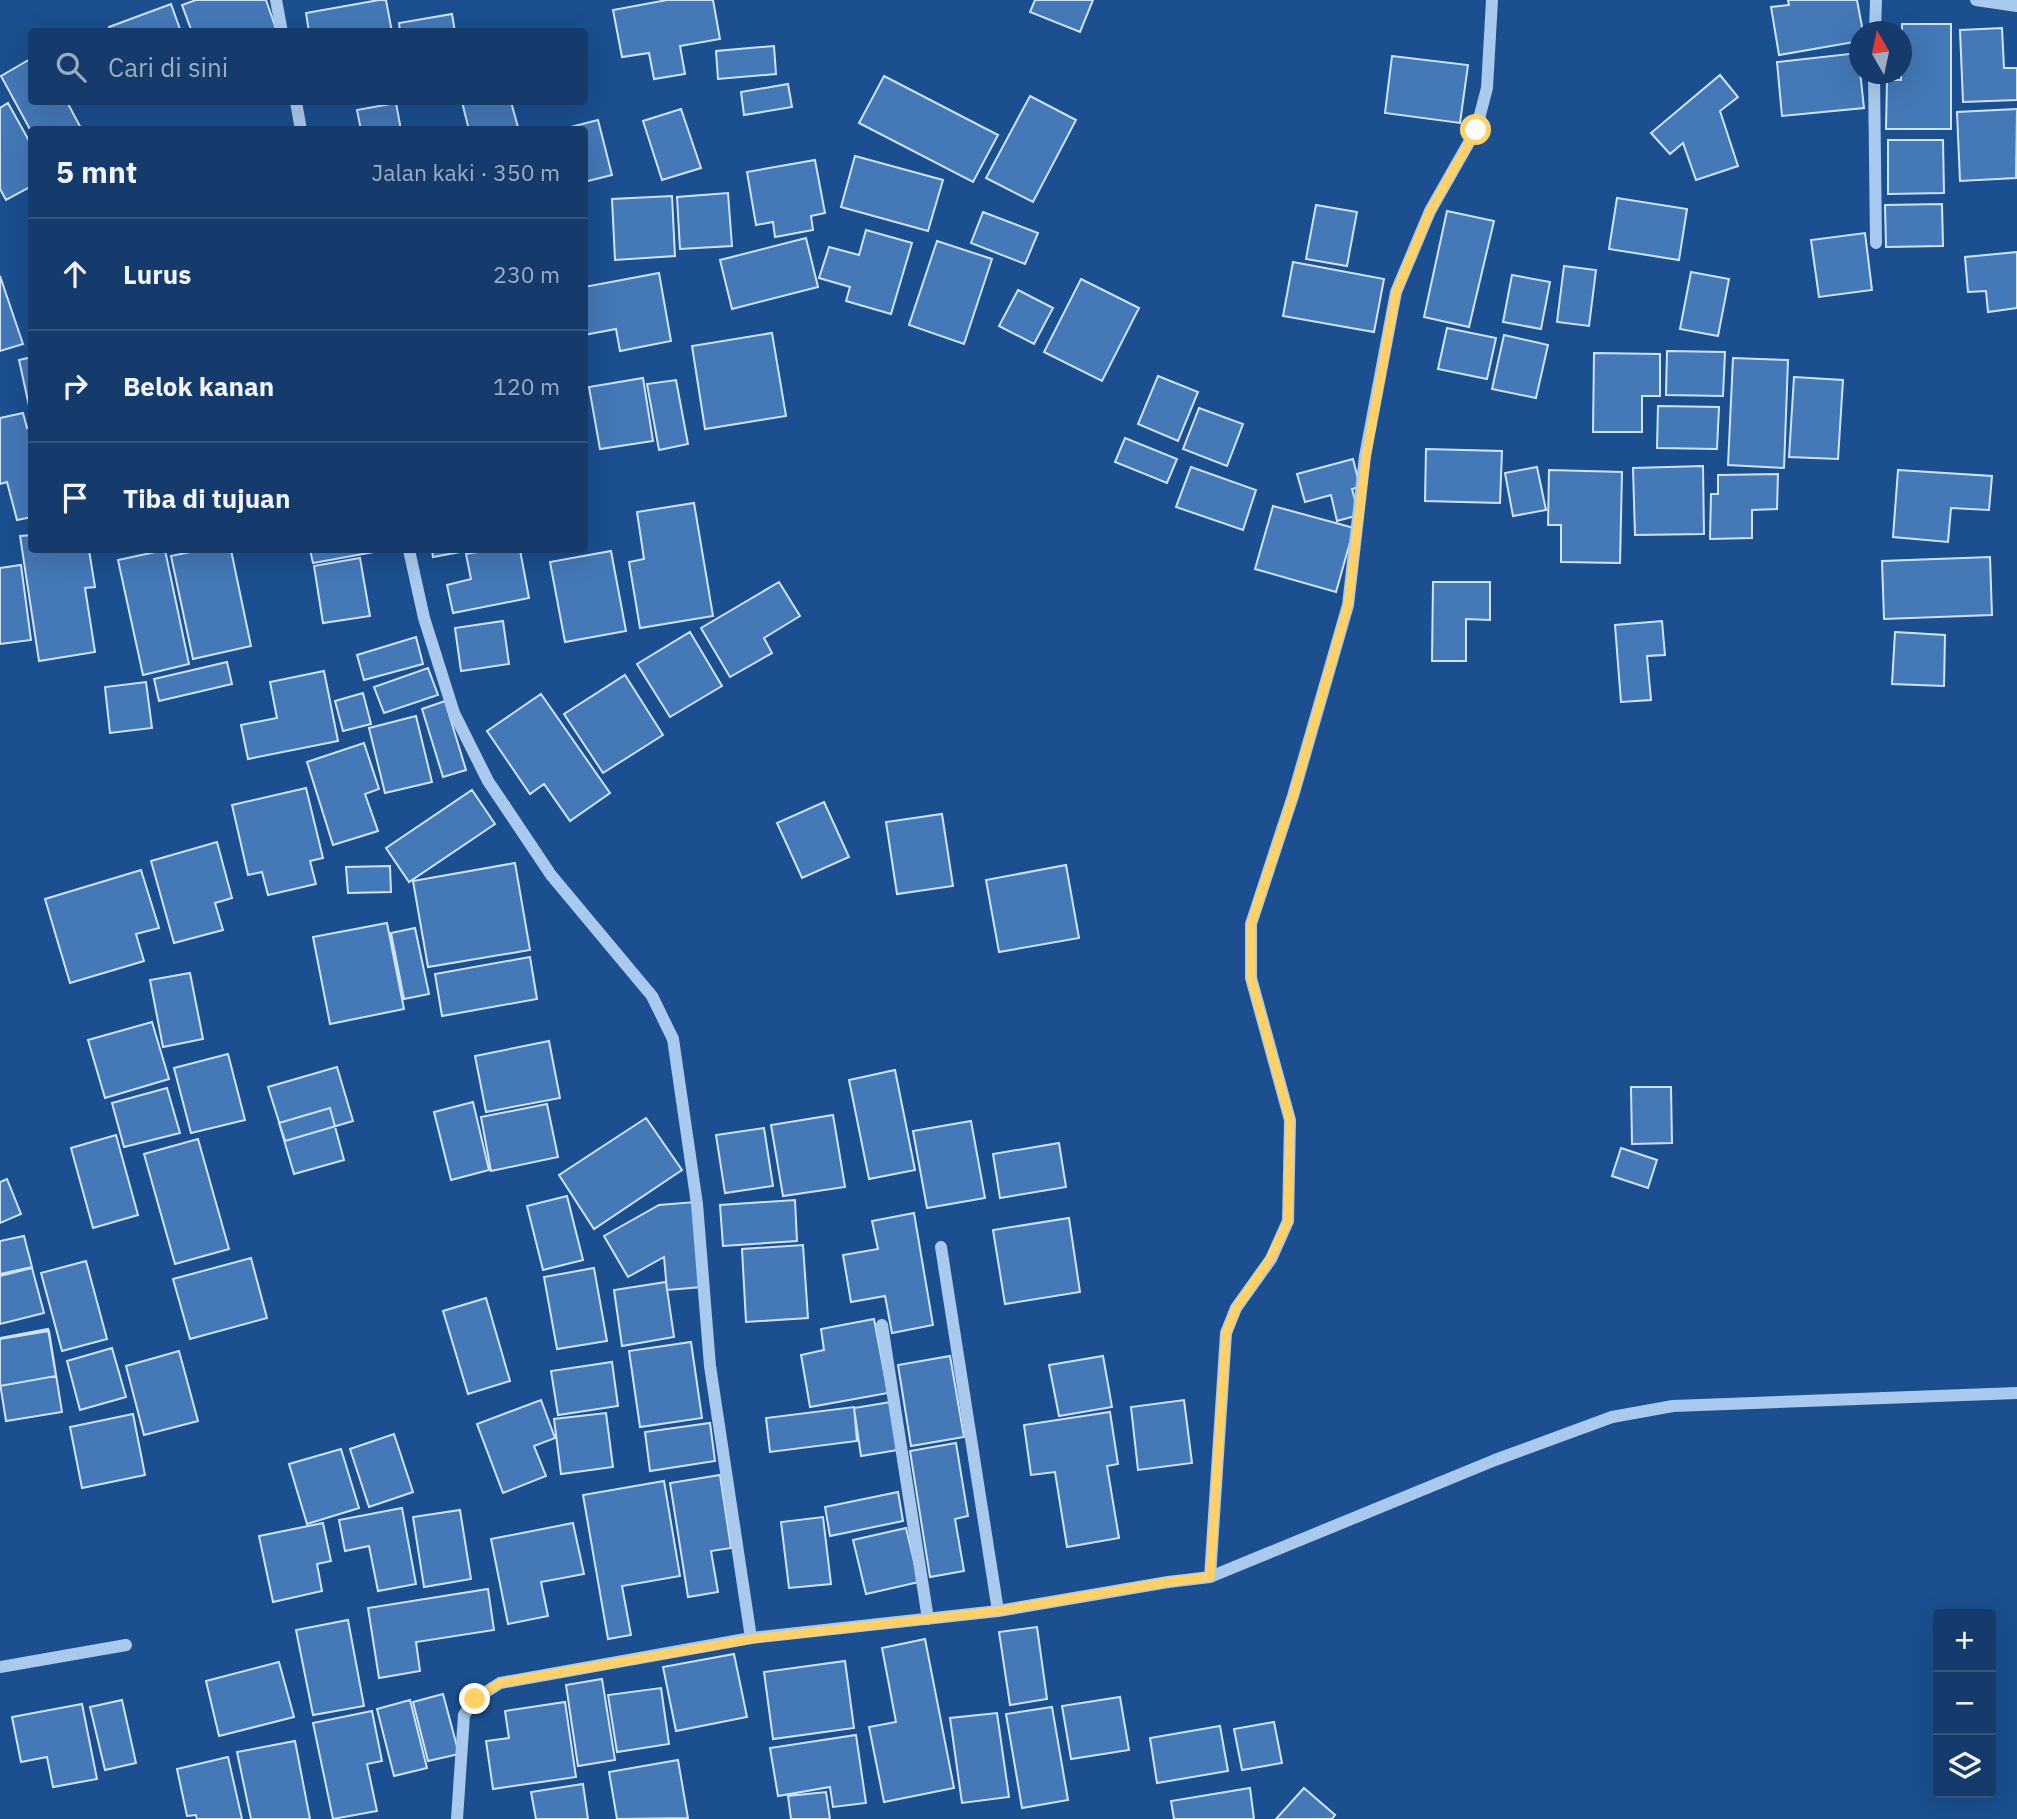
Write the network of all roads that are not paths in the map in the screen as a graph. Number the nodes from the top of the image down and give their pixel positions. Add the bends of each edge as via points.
1 (276, 0) edge
2 (1492, 0) edge
3 (1876, 0) edge
4 (1976, 0) edge
5 (2017, 6) edge
6 (1875, 21) edge
7 (281, 28) edge
8 (1874, 84) edge
9 (297, 105) edge
10 (300, 126) edge
11 (1875, 243) dead end
12 (410, 553) edge
13 (941, 1247) dead end
14 (882, 1325) dead end
15 (2017, 1393) edge
16 (1210, 1577) junction
17 (998, 1611) junction
18 (928, 1619) junction
19 (751, 1639) junction
20 (126, 1645) dead end
21 (0, 1667) edge
22 (457, 1819) edge

1 - 7 street
2 - 16 street via 1487,88 1476,130 1430,211 1396,292 1366,457 1348,605 1251,924 1251,978 1290,1120 1288,1221 1226,1333
3 - 6 street
4 - 5 street
8 - 11 street
9 - 10 street
12 - 19 street via 424,618 454,713 488,781 551,875 652,996 673,1039 697,1203 710,1366
13 - 17 street
14 - 18 street
15 - 16 street via 1673,1406 1612,1417
16 - 17 street
17 - 18 street
18 - 19 street
19 - 22 street via 500,1683 475,1699 464,1715
20 - 21 street

